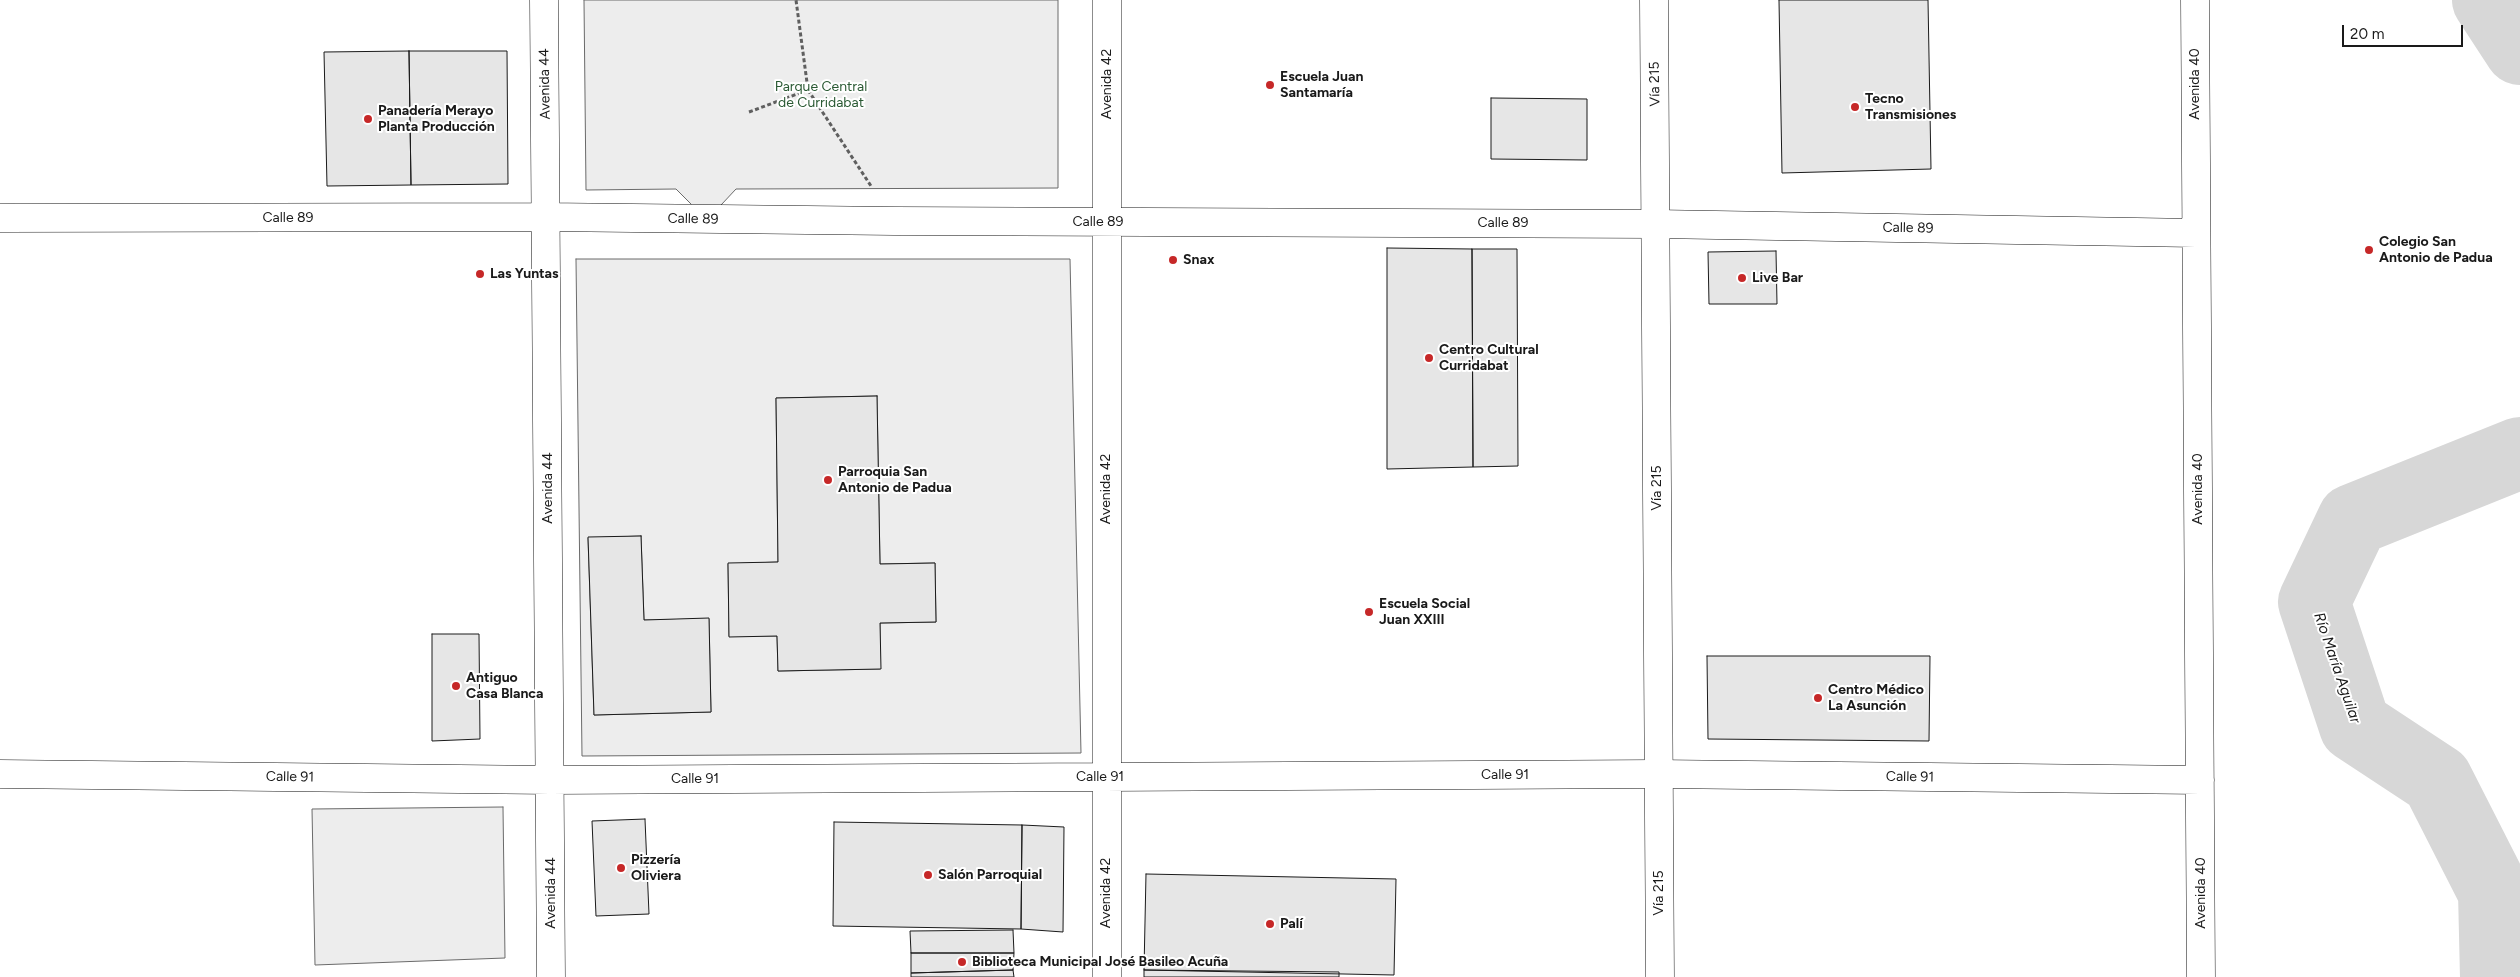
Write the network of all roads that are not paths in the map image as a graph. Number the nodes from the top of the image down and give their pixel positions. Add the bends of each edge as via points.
1 (544, 0) edge
2 (1107, 0) edge
3 (1654, 0) edge
4 (2195, 0) edge
5 (546, 217) junction
6 (0, 218) edge
7 (1107, 222) junction
8 (1656, 224) junction
9 (2196, 233) junction
10 (0, 774) edge
11 (1658, 774) junction
12 (1106, 776) junction
13 (550, 780) junction
14 (2200, 780) junction
15 (551, 977) edge
16 (1107, 977) edge
17 (1660, 977) edge
18 (2201, 977) edge

1 - 5 street, Avenida 44
2 - 7 street, Avenida 42
3 - 8 street, Vía 215
4 - 9 street, Avenida 40
5 - 6 street, Calle 89
5 - 7 street, Calle 89
5 - 13 street, Avenida 44
7 - 8 street, Calle 89
7 - 12 street, Avenida 42
8 - 9 street, Calle 89
8 - 11 street, Vía 215
9 - 14 street, Avenida 40
10 - 13 street, Calle 91
11 - 12 street, Calle 91
11 - 14 street, Calle 91
11 - 17 street, Vía 215
12 - 13 street, Calle 91
12 - 16 street, Avenida 42
13 - 15 street, Avenida 44
14 - 18 street, Avenida 40

